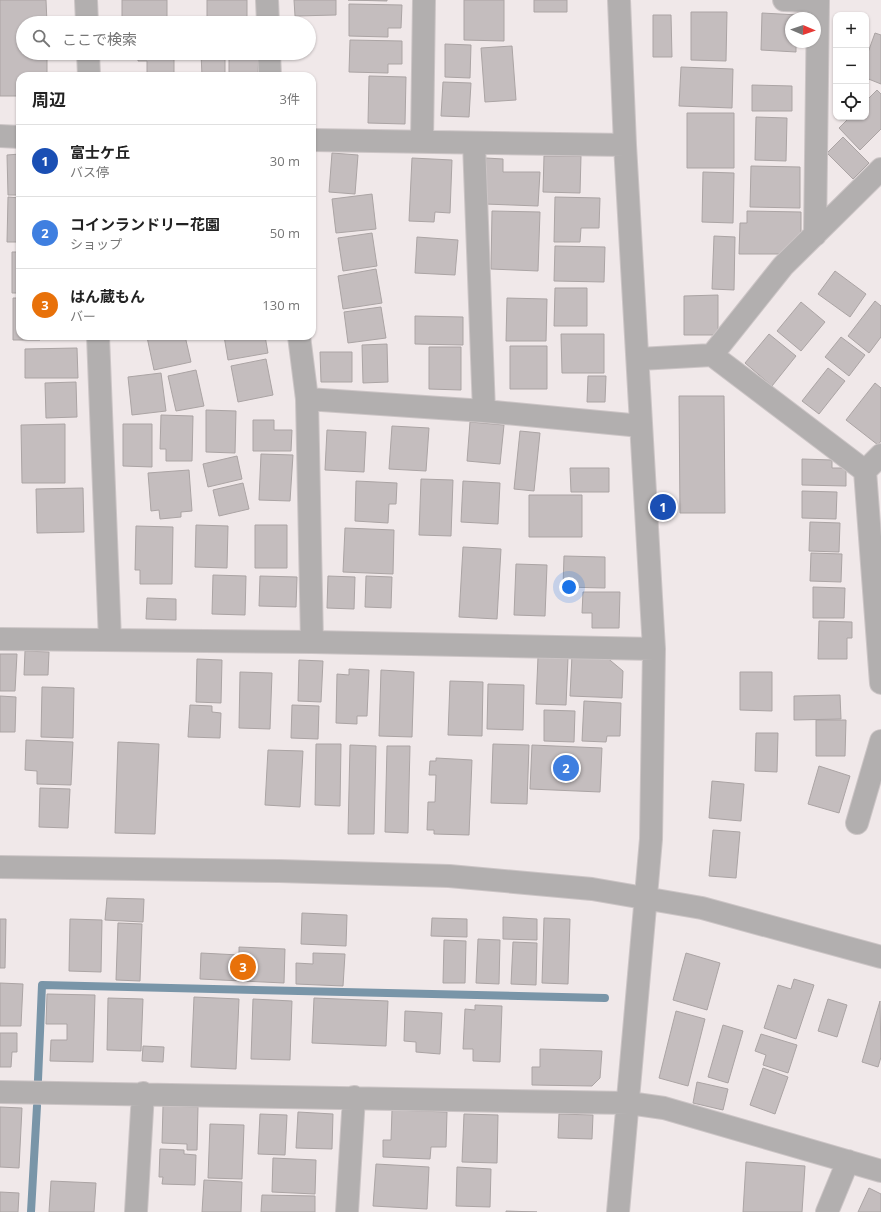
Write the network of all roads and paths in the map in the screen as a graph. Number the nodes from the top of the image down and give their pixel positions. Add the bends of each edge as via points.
1 (86, 0) edge
2 (267, 0) edge
3 (424, 0) edge
4 (619, 0) edge
5 (784, 0) edge
6 (87, 16) edge
7 (268, 16) edge
8 (88, 60) edge
9 (269, 60) edge
10 (89, 72) edge
11 (270, 72) edge
12 (0, 136) edge
13 (16, 137) edge
14 (316, 140) edge
15 (422, 142) junction
16 (474, 143) junction
17 (625, 145) junction
18 (881, 169) edge
19 (815, 235) junction
20 (98, 340) edge
21 (300, 340) edge
22 (712, 355) junction
23 (639, 359) junction
24 (307, 399) junction
25 (484, 411) junction
26 (641, 426) junction
27 (881, 455) edge
28 (866, 471) junction
29 (878, 579) edge
30 (0, 639) edge
31 (110, 640) junction
32 (312, 642) junction
33 (654, 649) junction
34 (881, 683) edge
35 (881, 741) edge
36 (857, 823) dead end
37 (0, 867) edge
38 (646, 897) junction
39 (881, 957) edge
40 (0, 1092) edge
41 (143, 1093) junction
42 (354, 1097) junction
43 (629, 1103) junction
44 (848, 1161) junction
45 (881, 1171) edge
46 (136, 1212) edge
47 (347, 1212) edge
48 (618, 1212) edge
49 (827, 1212) edge

1 - 6 street
2 - 7 street
3 - 15 street
4 - 17 street
5 - 19 street via 818,1
8 - 10 street
9 - 11 street
12 - 13 street
14 - 15 street
15 - 16 street
16 - 17 street
16 - 25 street
17 - 23 street
18 - 19 street
19 - 22 street via 783,266
20 - 31 street
21 - 24 street
22 - 23 street
22 - 28 street
23 - 26 street
24 - 25 street
24 - 32 street
25 - 26 street
26 - 33 street
27 - 28 street
28 - 29 street
29 - 34 street
30 - 31 street
31 - 32 street
32 - 33 street
33 - 38 street via 651,839
35 - 36 street
37 - 38 street via 449,876 592,889
38 - 39 street via 702,908
38 - 43 street
40 - 41 street
41 - 42 street
41 - 46 street
42 - 43 street
42 - 47 street
43 - 44 street via 664,1108
43 - 48 street
44 - 45 street
44 - 49 street

